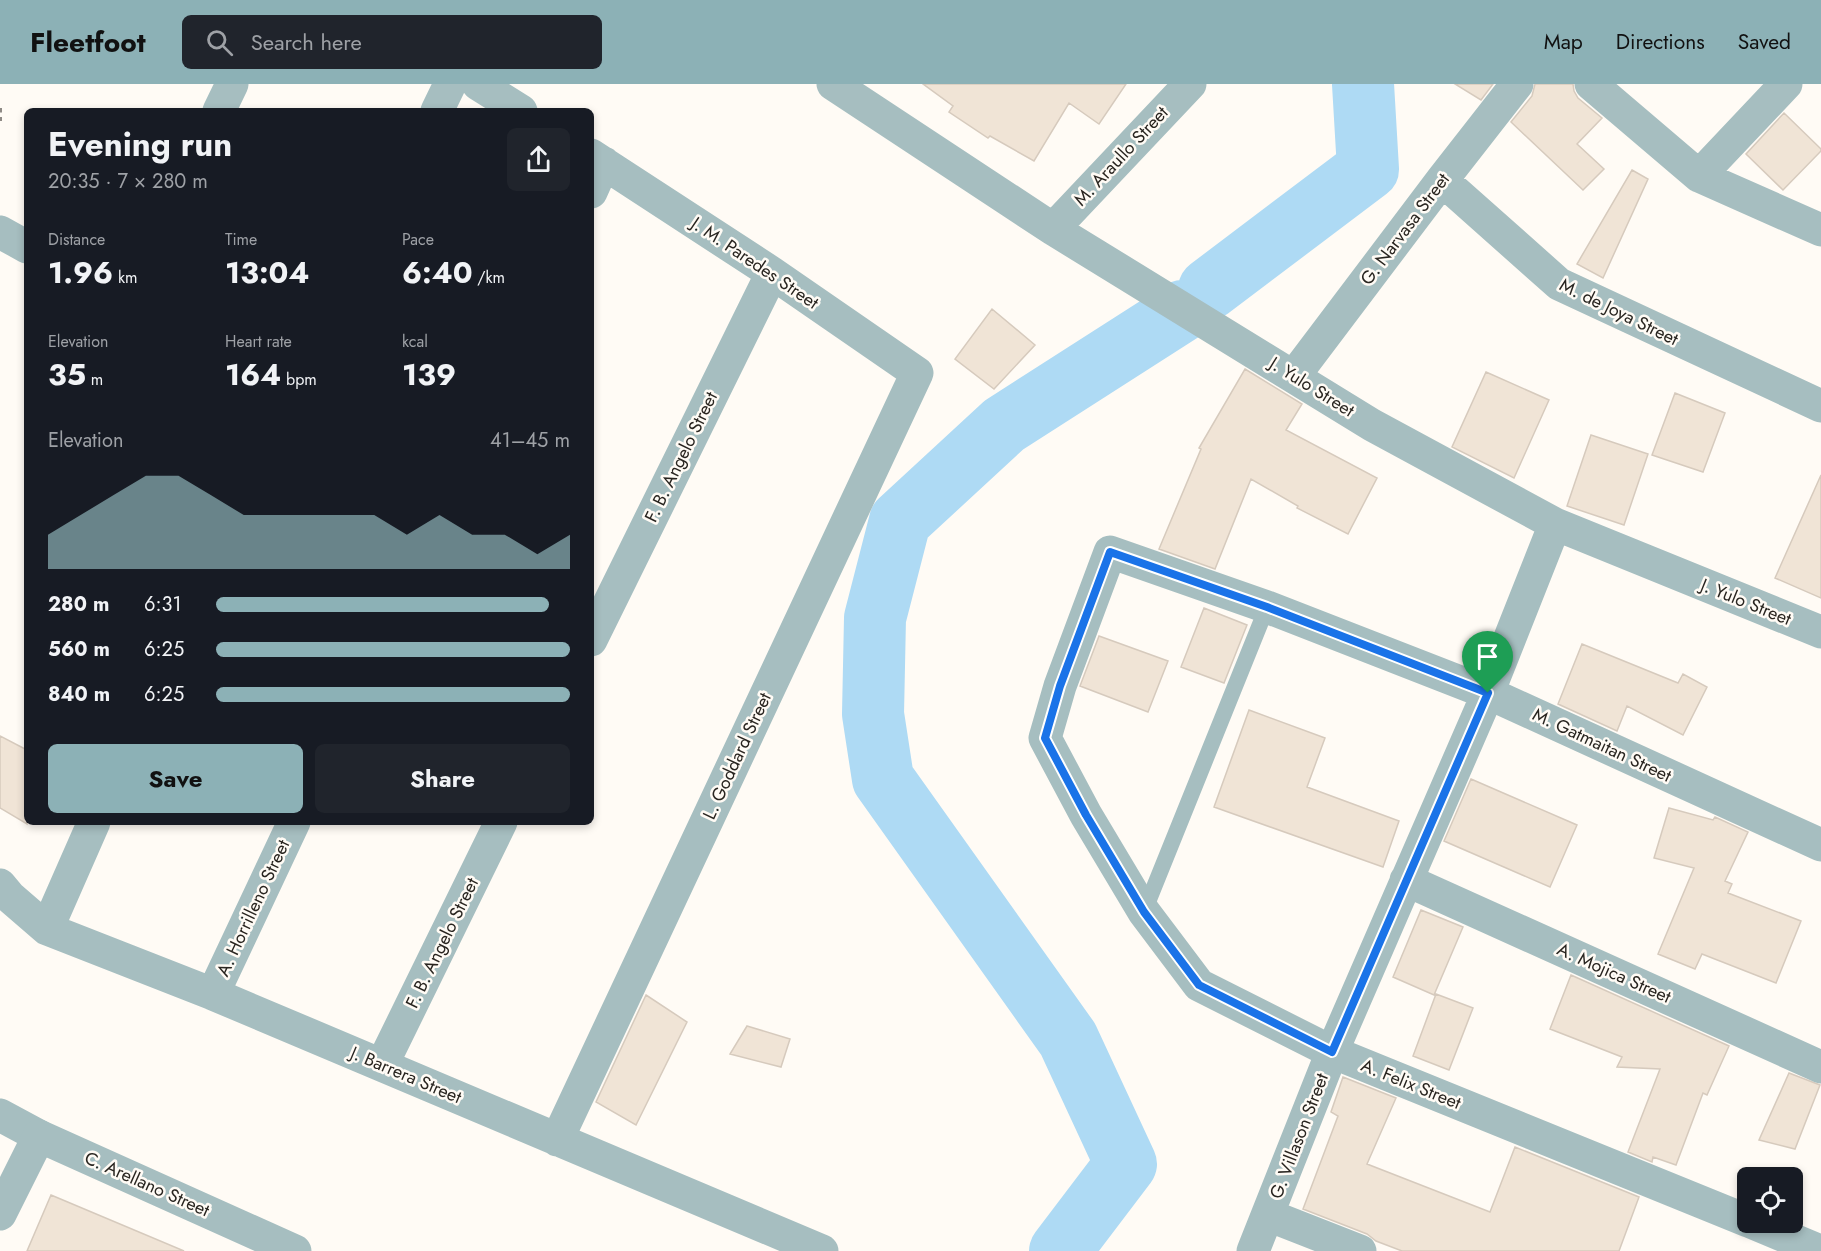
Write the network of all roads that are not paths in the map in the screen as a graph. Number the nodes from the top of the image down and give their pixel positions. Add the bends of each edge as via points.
1 (232, 84) edge
2 (450, 84) edge
3 (478, 84) edge
4 (833, 84) edge
5 (1190, 84) edge
6 (1517, 84) edge
7 (1591, 84) edge
8 (1786, 84) edge
9 (220, 108) edge
10 (438, 108) edge
11 (516, 108) edge
12 (595, 170) edge
13 (1698, 176) junction
14 (1442, 180) junction
15 (1053, 229) junction
16 (1821, 230) edge
17 (0, 232) edge
18 (24, 245) edge
19 (772, 273) junction
20 (917, 373) joint
21 (1294, 376) junction
22 (1821, 406) edge
23 (1555, 524) junction
24 (1110, 552) joint
25 (1267, 607) junction
26 (1821, 632) edge
27 (594, 634) edge
28 (1488, 693) junction
29 (93, 825) edge
30 (293, 825) edge
31 (500, 825) edge
32 (1821, 845) edge
33 (1406, 880) junction
34 (0, 885) edge
35 (1144, 912) junction
36 (46, 929) junction
37 (213, 994) junction
38 (1332, 1052) junction
39 (382, 1065) junction
40 (1821, 1067) edge
41 (0, 1115) edge
42 (39, 1136) junction
43 (557, 1140) junction
44 (0, 1214) edge
45 (1268, 1215) junction
46 (1737, 1217) edge
47 (1776, 1233) edge
48 (295, 1251) edge
49 (822, 1251) edge
50 (1253, 1251) edge
51 (1360, 1251) edge
52 (1820, 1251) edge

1 - 9 street
2 - 10 street
3 - 11 street
4 - 15 street, J. Yulo Street
5 - 15 street, M. Araullo Street
6 - 14 street, G. Narvasa Street
7 - 13 street
8 - 13 street
12 - 19 street, J. M. Paredes Street
13 - 16 street
14 - 21 street, G. Narvasa Street
14 - 22 street, M. de Joya Street via 1559,284
15 - 21 street, J. Yulo Street
17 - 18 street
19 - 20 street, J. M. Paredes Street
19 - 27 street, F. B. Angelo Street
20 - 43 street, L. Goddard Street
21 - 23 street, J. Yulo Street via 1372,425
23 - 26 street, J. Yulo Street
23 - 28 street, G. Villason Street
24 - 25 street, M. Gatmaitan Street
24 - 35 street, A. Felix Street via 1045,738
25 - 28 street, M. Gatmaitan Street
25 - 35 lane
28 - 32 street, M. Gatmaitan Street
28 - 33 street, G. Villason Street
29 - 36 street
30 - 37 street, A. Horrilleno Street
31 - 39 street, F. B. Angelo Street
33 - 38 street, G. Villason Street
33 - 40 street, A. Mojica Street
34 - 36 street, J. Barrera Street
35 - 38 street, A. Felix Street via 1199,985
36 - 37 street, J. Barrera Street
37 - 39 street, J. Barrera Street
38 - 45 street, G. Villason Street
38 - 46 street, A. Felix Street
39 - 43 street, J. Barrera Street
41 - 42 street, C. Arellano Street
42 - 44 street
42 - 48 street, C. Arellano Street
43 - 49 street, J. Barrera Street
45 - 50 street, G. Villason Street
45 - 51 street
47 - 52 street, A. Felix Street

